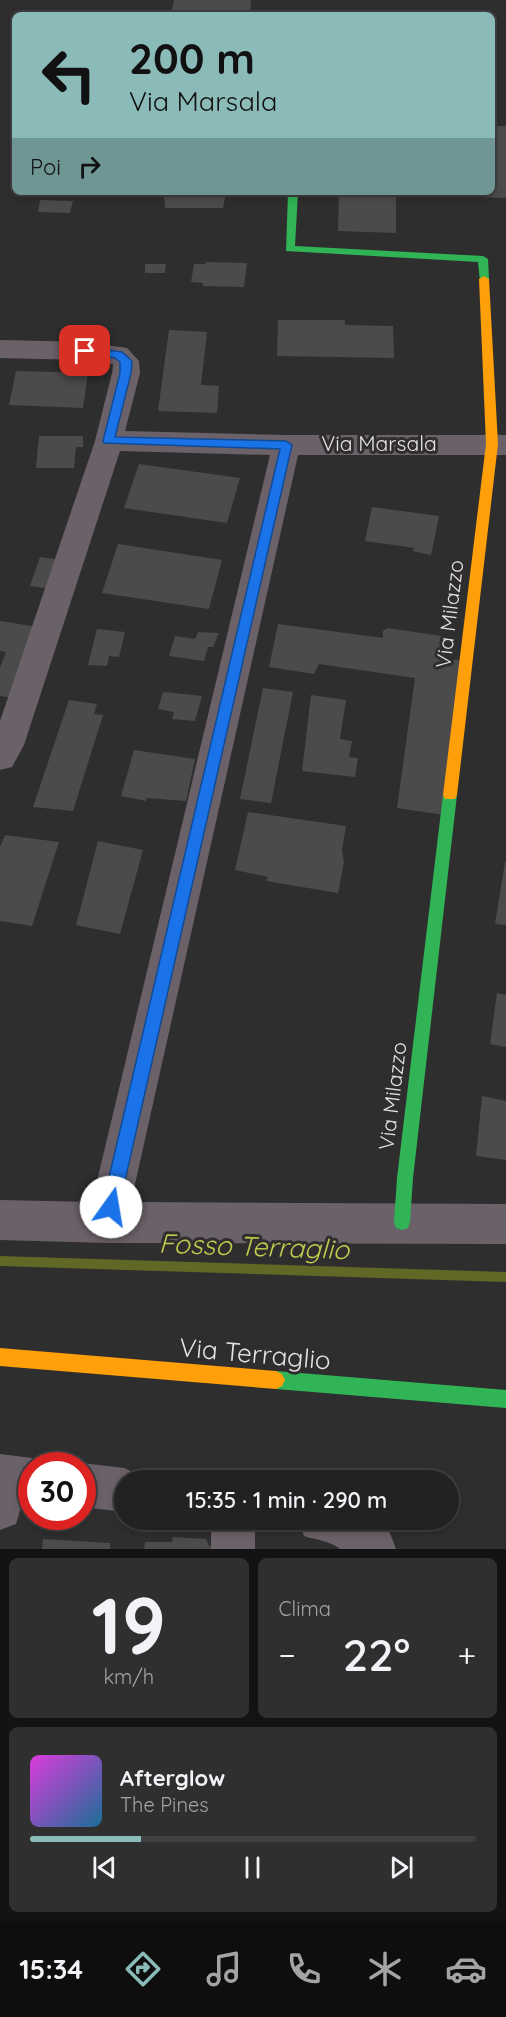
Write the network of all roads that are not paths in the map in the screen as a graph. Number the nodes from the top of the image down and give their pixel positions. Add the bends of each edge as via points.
1 (293, 195) edge
2 (0, 349) edge
3 (109, 441) junction
4 (499, 444) edge
5 (286, 445) junction
6 (0, 757) edge
7 (0, 1220) edge
8 (402, 1222) junction
9 (107, 1223) junction
10 (506, 1224) edge
11 (0, 1357) edge
12 (506, 1399) edge
13 (96, 1487) edge
14 (114, 1489) edge
15 (233, 1530) edge
16 (352, 1530) edge
17 (233, 1549) edge
18 (374, 1549) edge

1 - 4 street, Via Milazzo via 290,249 483,259
2 - 3 street via 118,354 126,361 126,373
3 - 5 street, Via Marsala
3 - 6 street via 8,745
4 - 5 street, Via Marsala
4 - 8 street, Via Milazzo
5 - 9 street
7 - 9 street
8 - 9 street
8 - 10 street
11 - 12 street, Via Terraglio
13 - 14 street
15 - 17 street
16 - 18 street

